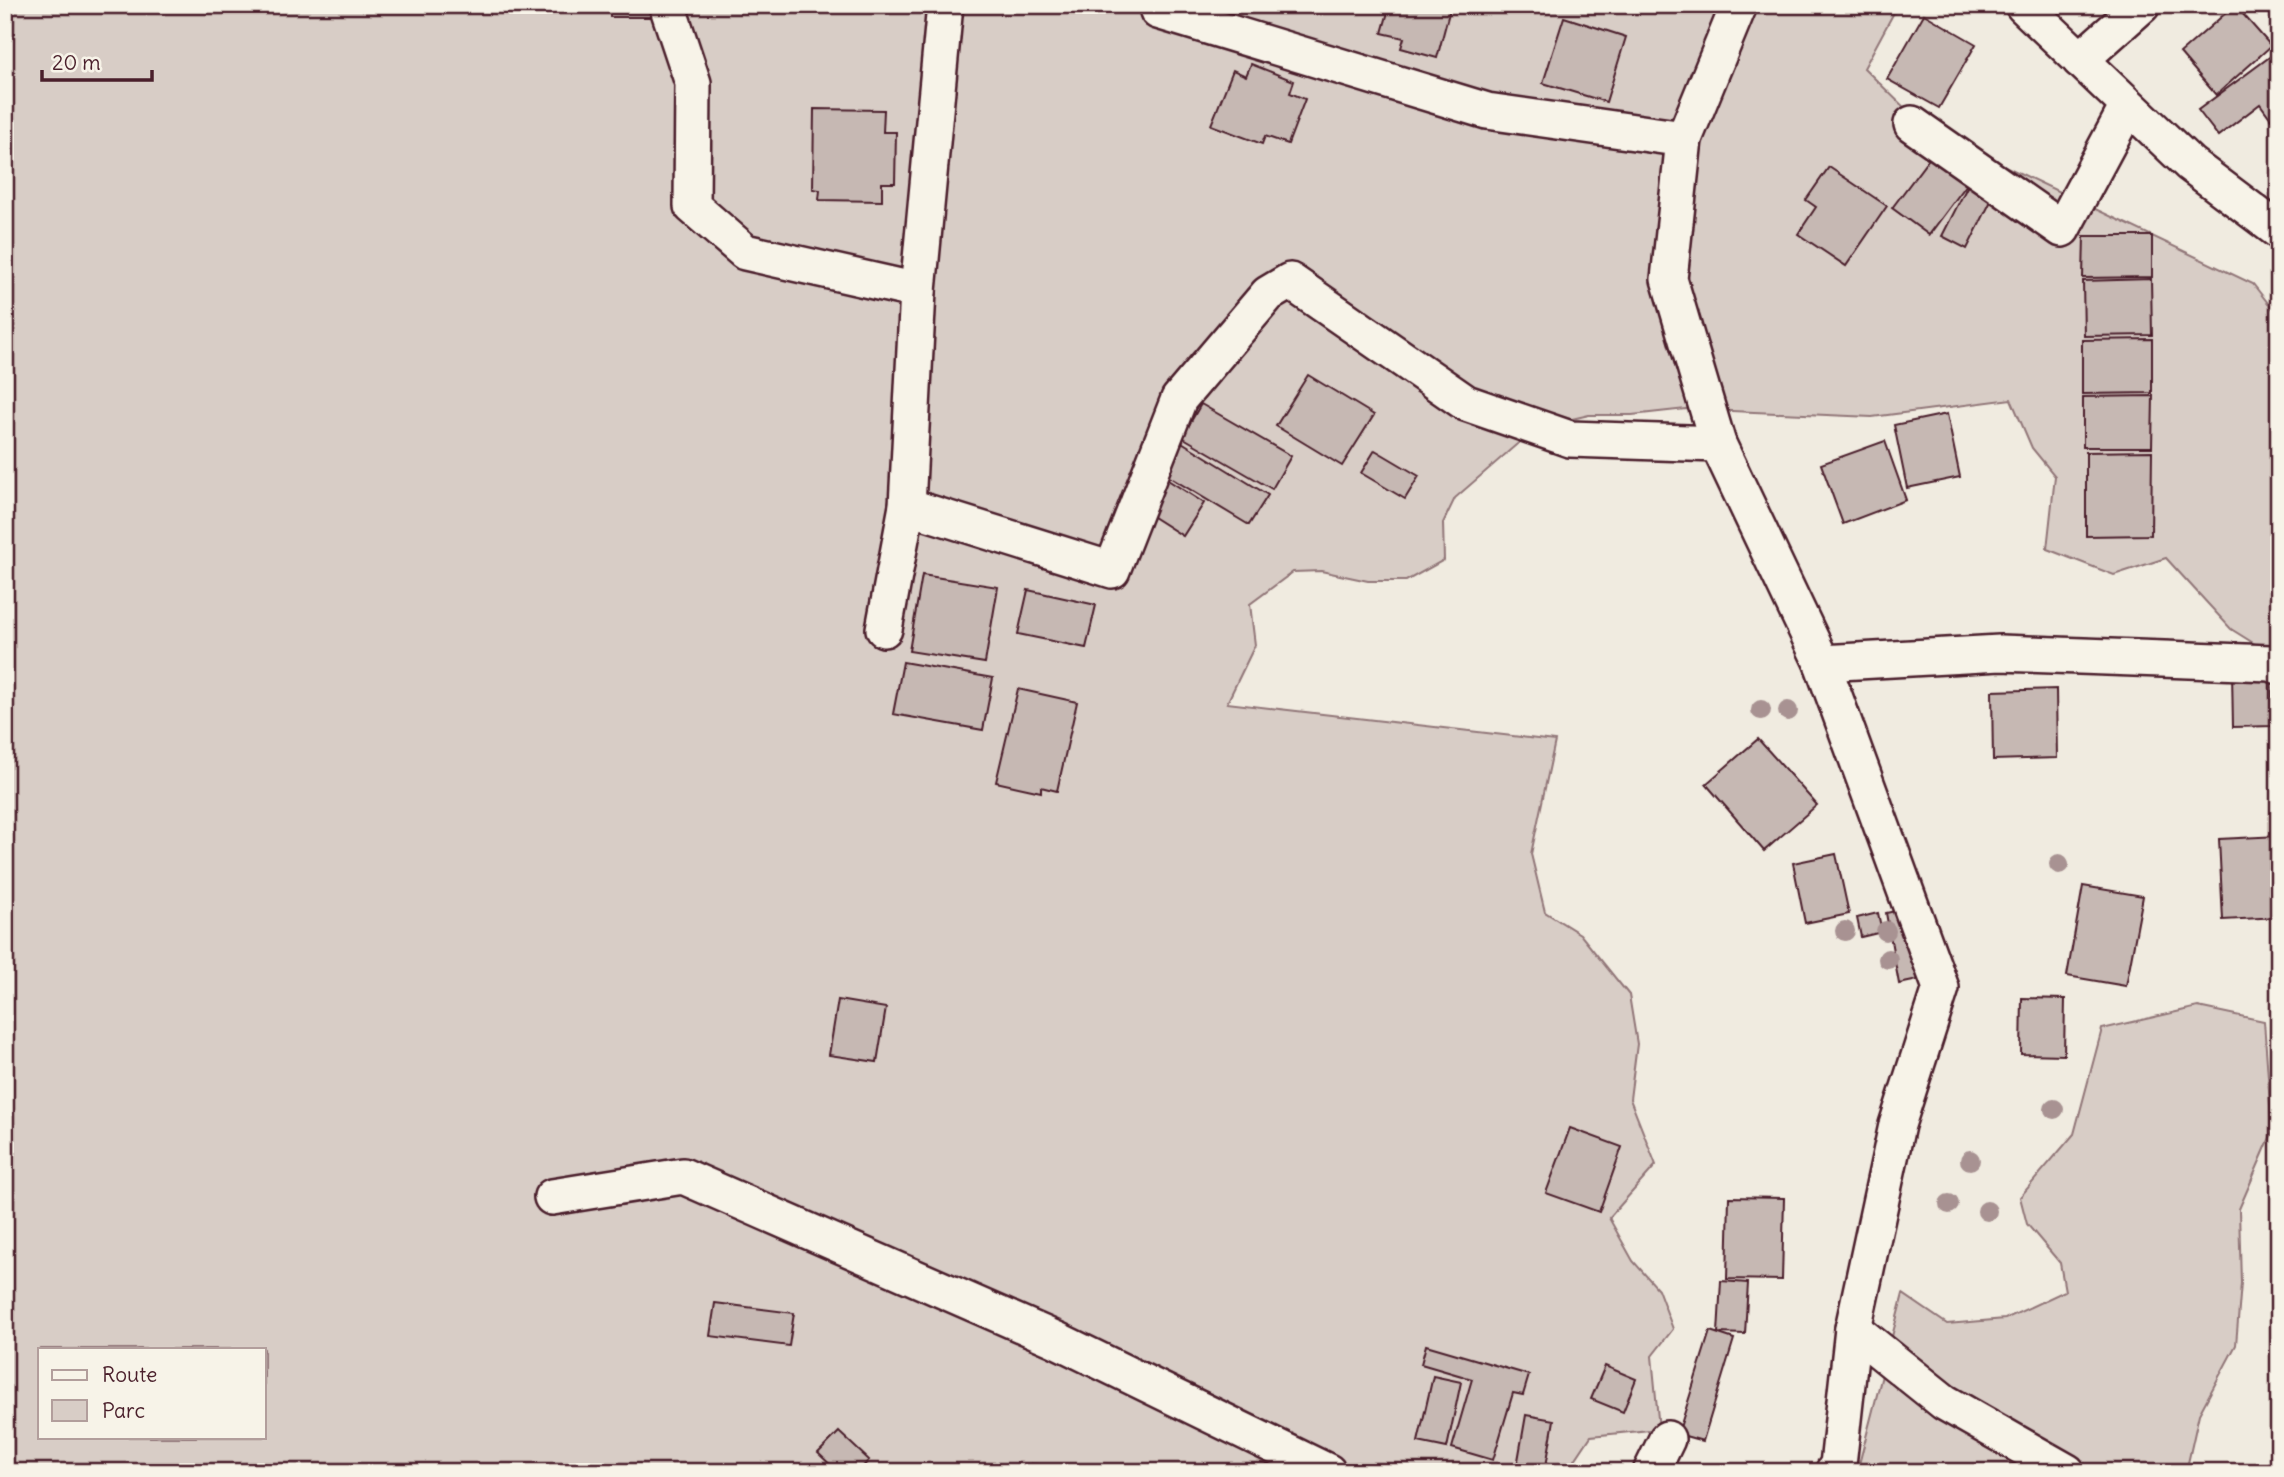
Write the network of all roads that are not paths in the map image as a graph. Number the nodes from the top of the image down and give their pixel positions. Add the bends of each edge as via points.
1 (670, 5) edge
2 (945, 5) edge
3 (1739, 5) edge
4 (2023, 5) edge
5 (2142, 5) edge
6 (1158, 11) dead end
7 (2080, 60) junction
8 (2128, 106) junction
9 (1912, 124) dead end
10 (1684, 139) junction
11 (2279, 231) edge
12 (918, 290) junction
13 (1718, 444) junction
14 (907, 506) junction
15 (884, 629) dead end
16 (1822, 663) junction
17 (2279, 666) edge
18 (552, 1197) dead end
19 (1853, 1329) junction
20 (1667, 1439) dead end
21 (1328, 1472) edge
22 (1651, 1472) edge
23 (1833, 1472) edge
24 (2067, 1472) edge

1 - 12 street via 668,11 693,83 692,206 745,252
2 - 12 street
3 - 10 street
4 - 7 street
5 - 7 street
6 - 10 street via 1487,111
7 - 8 street
8 - 9 street via 2062,229
8 - 11 street via 2190,164
10 - 13 street via 1669,279
12 - 14 street
13 - 14 street via 1570,439 1466,402 1290,281 1268,294 1179,399 1112,570
13 - 16 street
14 - 15 street
16 - 17 street via 2000,653
16 - 19 street via 1941,988 1897,1125
18 - 21 street via 683,1175 1057,1340
19 - 23 street via 1838,1465
19 - 24 street via 1944,1402
20 - 22 street

